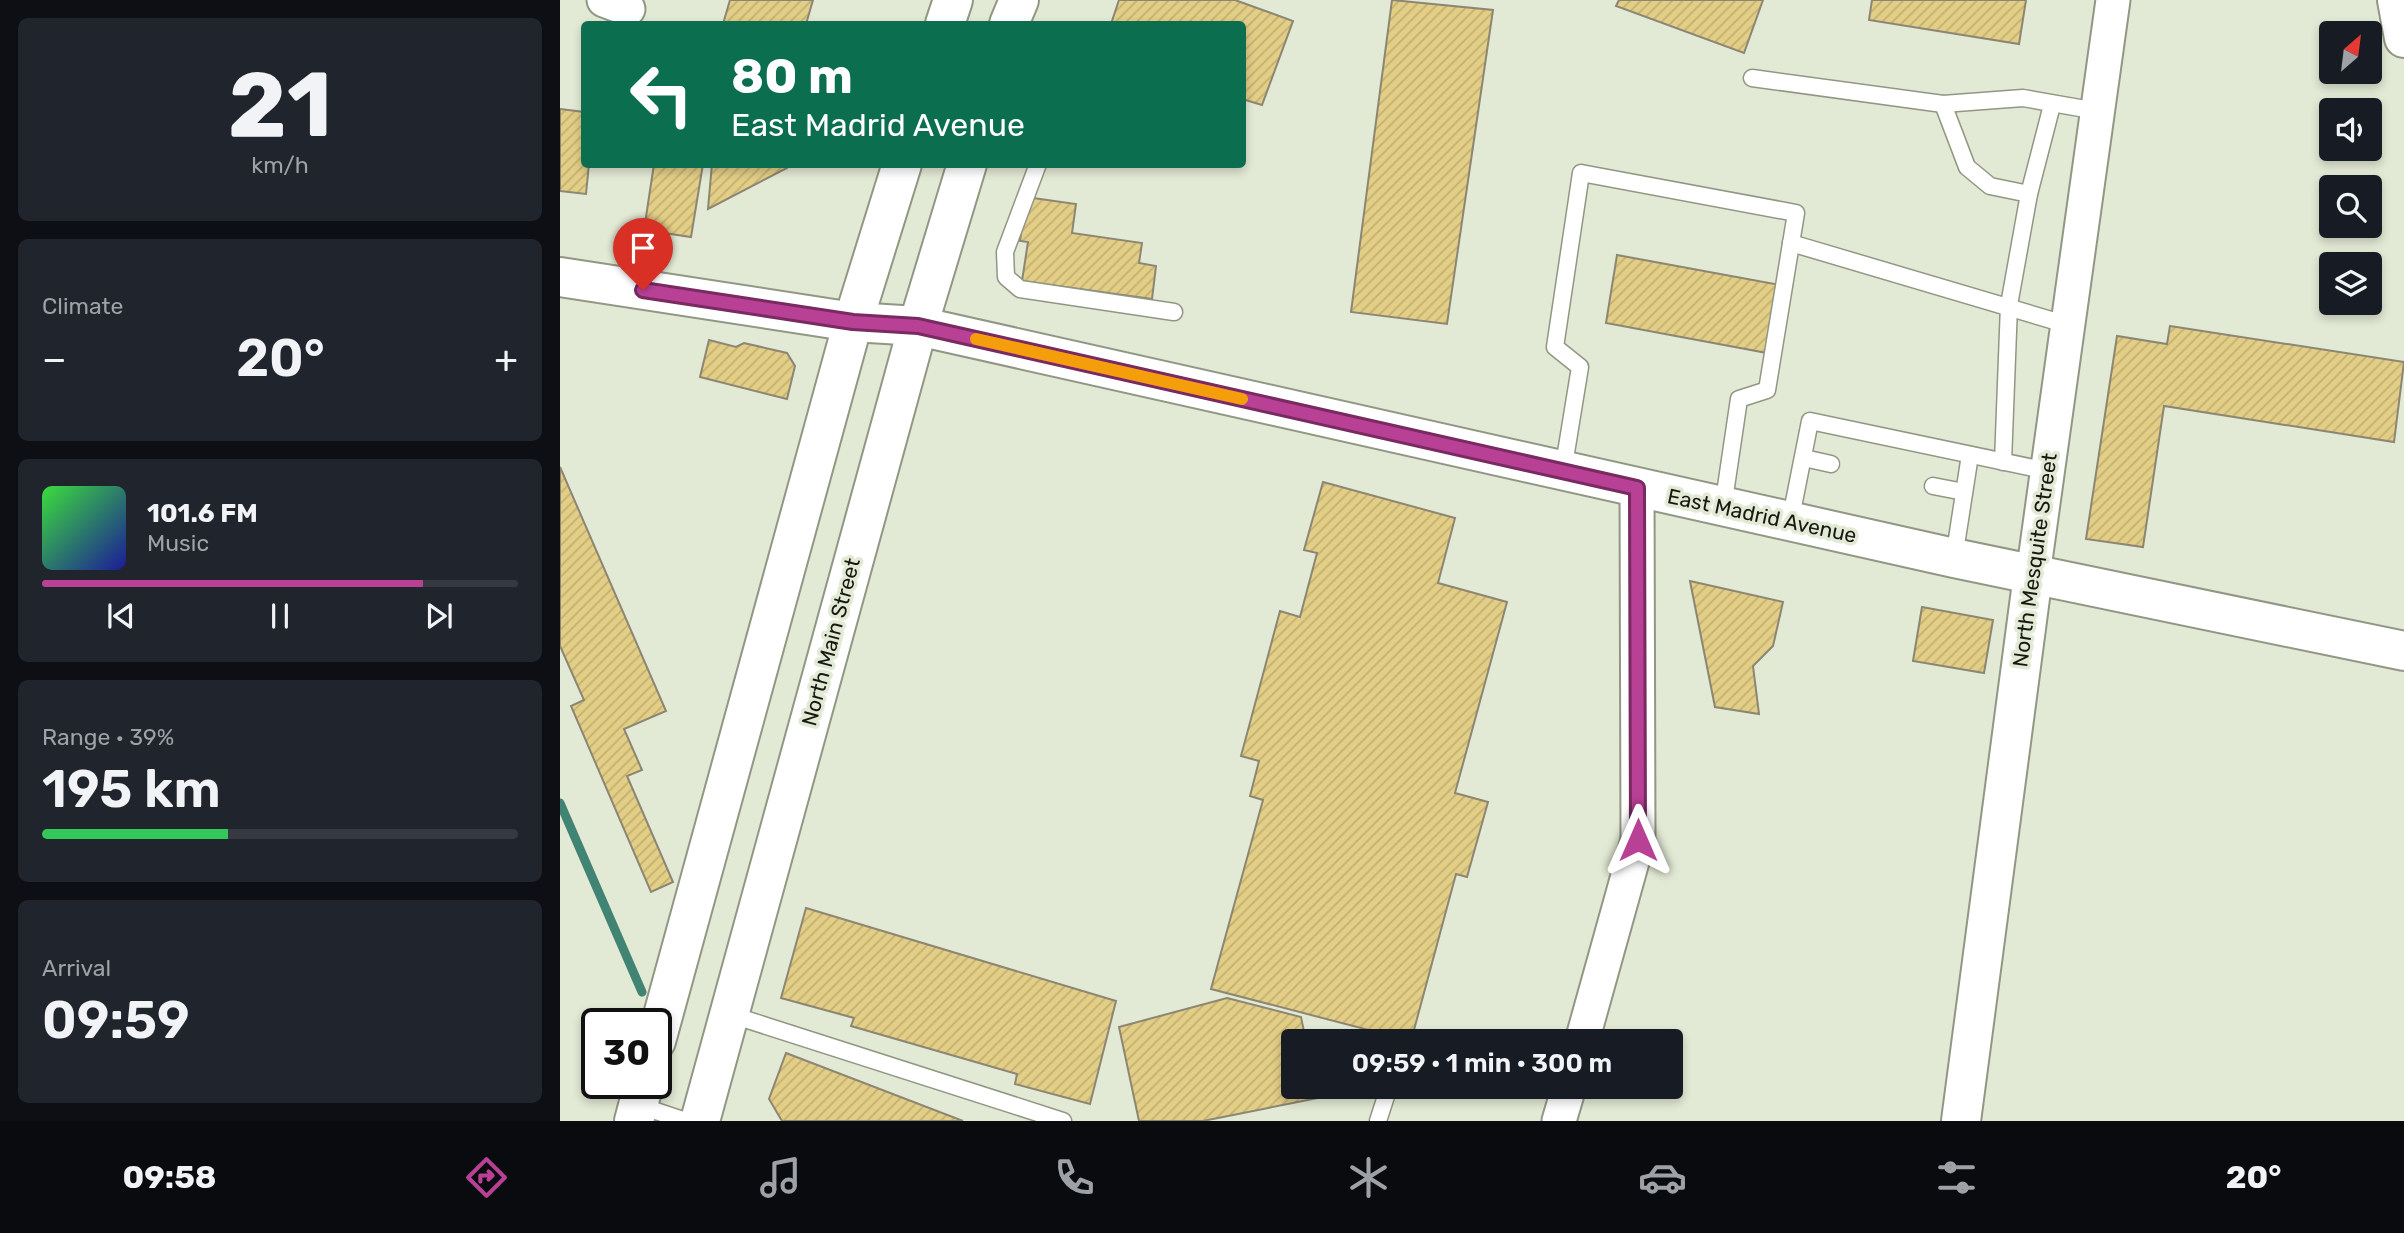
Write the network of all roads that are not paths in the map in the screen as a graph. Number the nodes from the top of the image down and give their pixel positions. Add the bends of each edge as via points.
1 (953, 0) edge
2 (1019, 0) edge
3 (2113, 0) edge
4 (2397, 0) edge
5 (946, 21) edge
6 (1010, 21) edge
7 (2404, 36) edge
8 (1752, 78) dead end
9 (1943, 104) junction
10 (2052, 105) junction
11 (2097, 111) junction
12 (901, 168) edge
13 (966, 168) edge
14 (1036, 168) edge
15 (2029, 194) junction
16 (1791, 243) junction
17 (560, 277) edge
18 (2009, 305) junction
19 (1174, 313) dead end
20 (853, 322) junction
21 (2068, 325) junction
22 (918, 326) junction
23 (1970, 455) junction
24 (1804, 458) junction
25 (2003, 462) junction
26 (1831, 464) dead end
27 (1563, 471) junction
28 (2048, 471) junction
29 (1933, 486) dead end
30 (1637, 488) junction
31 (1964, 492) junction
32 (1723, 507) junction
33 (1790, 522) junction
34 (1954, 558) junction
35 (2033, 575) junction
36 (2404, 651) edge
37 (715, 828) junction
38 (775, 846) junction
39 (665, 1008) edge
40 (729, 1014) junction
41 (1585, 1029) edge
42 (1385, 1099) edge
43 (1565, 1099) edge
44 (639, 1103) edge
45 (686, 1121) edge
46 (700, 1121) edge
47 (1063, 1121) edge
48 (1378, 1121) edge
49 (1559, 1121) edge
50 (1961, 1121) edge

1 - 5 street
2 - 6 street
3 - 11 street, North Mesquite Street
4 - 7 street
8 - 9 lane
9 - 10 lane via 2023,98
9 - 15 lane via 1968,167 1990,186
10 - 11 lane
10 - 15 lane
11 - 21 street, North Mesquite Street
12 - 20 street
13 - 22 street, North Main Street
14 - 19 lane via 1005,252 1006,277 1020,289
15 - 18 lane
16 - 18 lane
16 - 27 lane via 1796,213 1581,173 1555,347 1580,367
16 - 32 lane via 1768,390 1740,399
17 - 20 street, East Madrid Avenue
18 - 21 lane
18 - 25 lane
20 - 22 street, East Madrid Avenue
20 - 37 street
21 - 28 street, North Mesquite Street
22 - 27 street, East Madrid Avenue
22 - 38 street, North Main Street
23 - 24 lane via 1810,421
23 - 25 lane
23 - 31 lane
24 - 26 lane
24 - 33 lane
25 - 28 lane
27 - 30 street, East Madrid Avenue
28 - 35 street, North Mesquite Street
29 - 31 lane
30 - 32 street, East Madrid Avenue
30 - 41 street via 1638,840
31 - 34 lane
32 - 33 street, East Madrid Avenue
33 - 34 street, East Madrid Avenue
34 - 35 street, East Madrid Avenue
35 - 36 street, East Madrid Avenue
35 - 50 street, North Mesquite Street
37 - 38 street
37 - 39 street
38 - 40 street, North Main Street
40 - 46 street, North Main Street
40 - 47 lane
42 - 48 lane
43 - 49 street
44 - 45 lane

